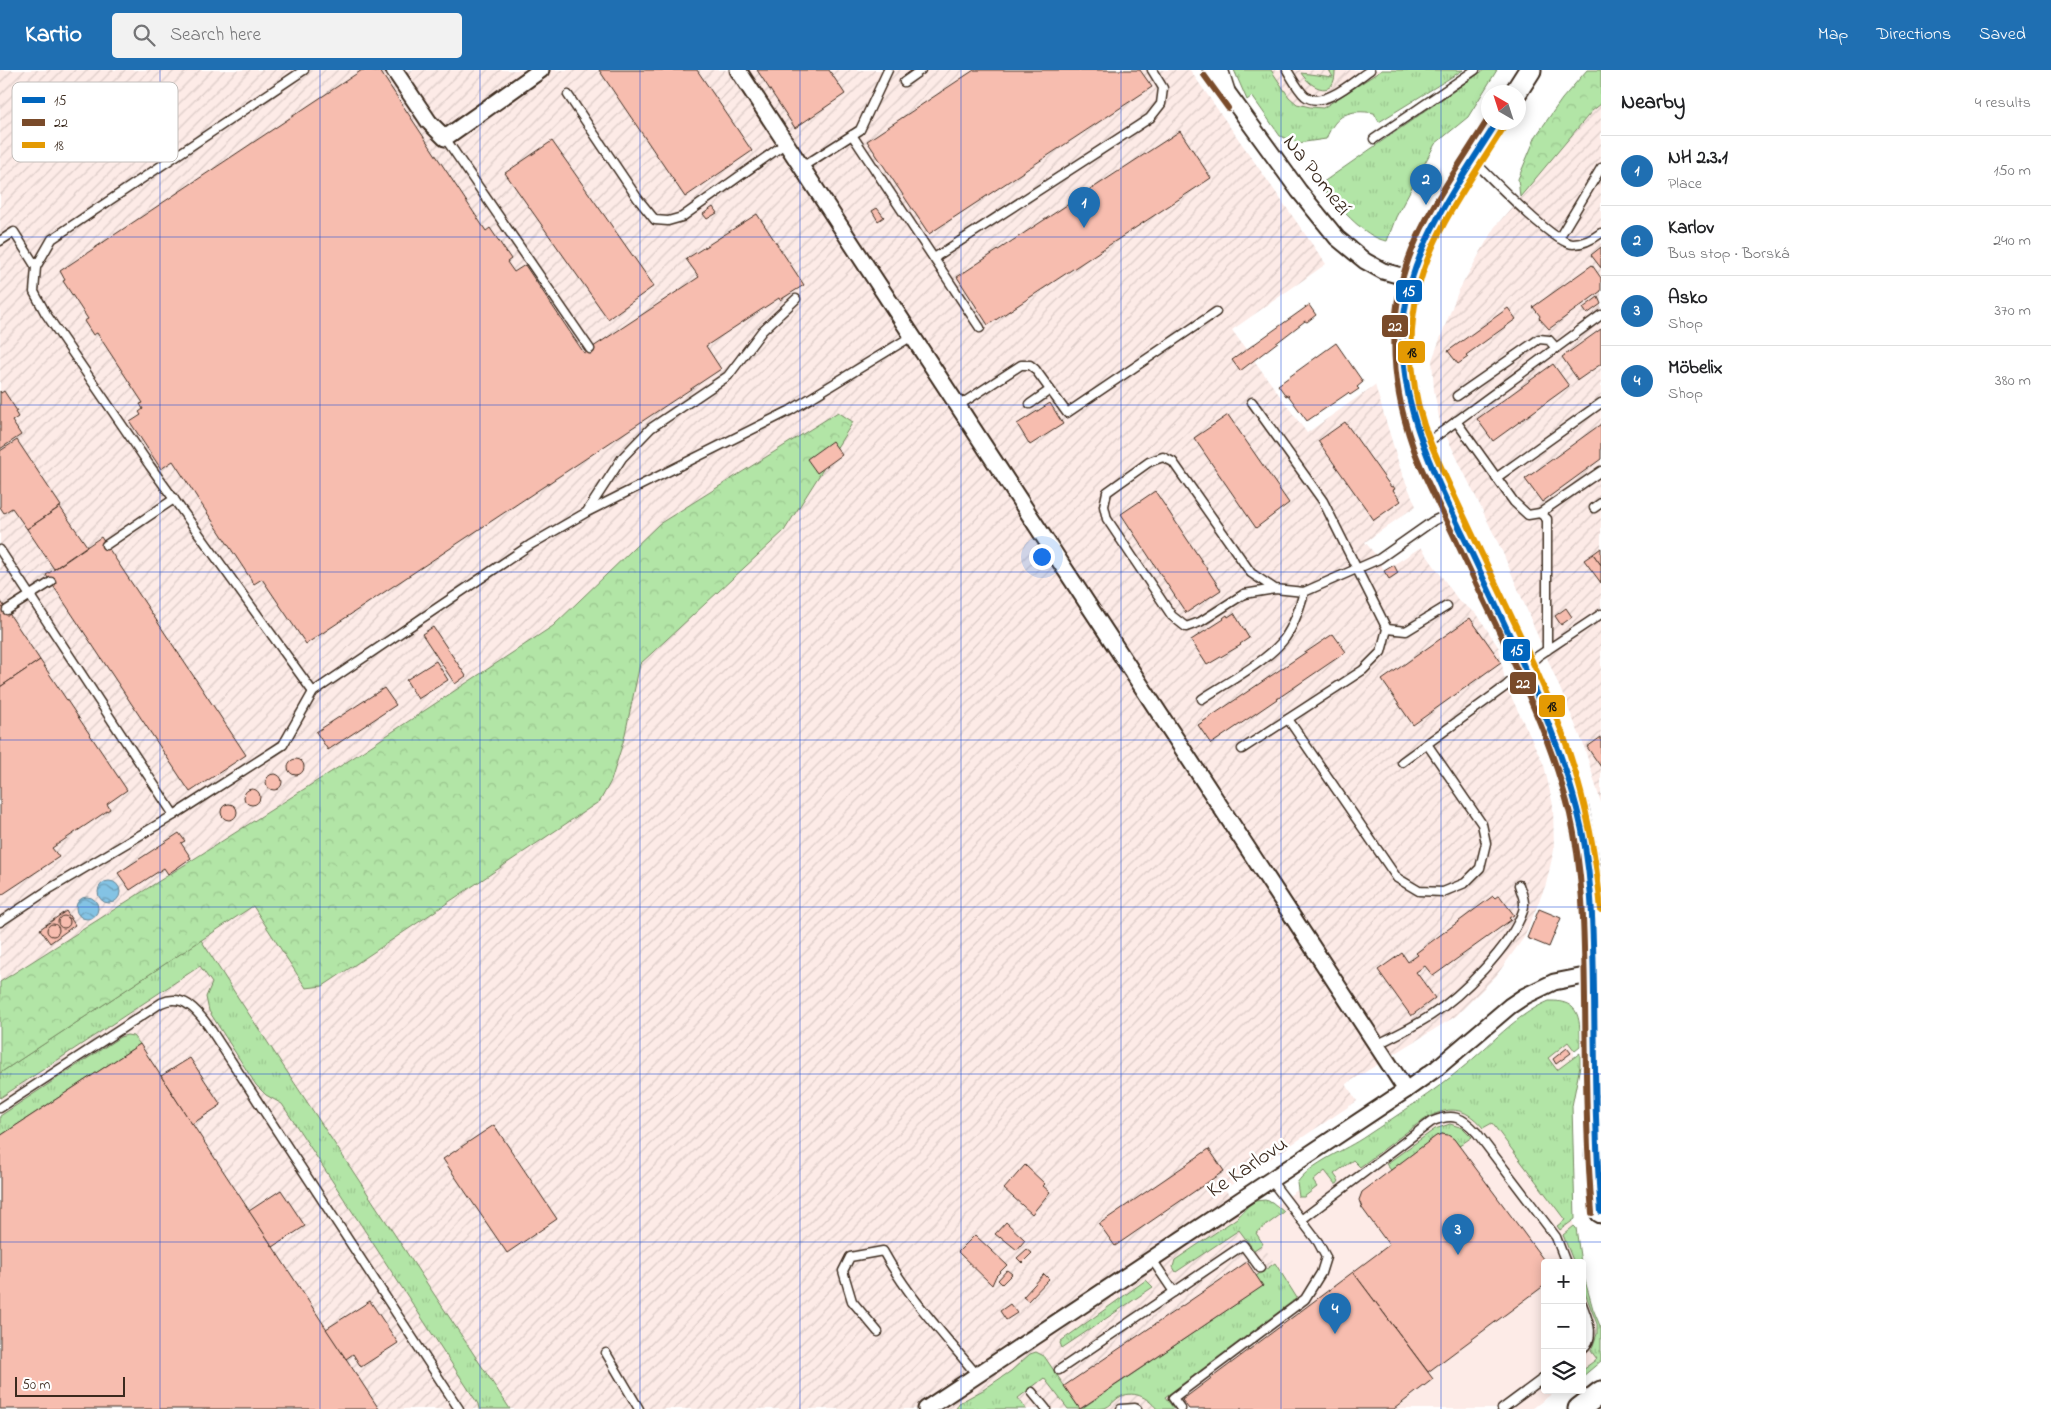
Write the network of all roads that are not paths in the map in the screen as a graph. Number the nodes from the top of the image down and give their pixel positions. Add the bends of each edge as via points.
1 (304, 70) edge
2 (394, 70) edge
3 (541, 70) edge
4 (738, 70) edge
5 (888, 70) edge
6 (921, 70) edge
7 (1152, 70) edge
8 (1211, 70) edge
9 (1224, 70) edge
10 (1287, 70) edge
11 (1370, 70) edge
12 (1475, 70) edge
13 (1530, 70) edge
14 (904, 82) dead end
15 (1520, 85) edge
16 (568, 95) dead end
17 (1235, 103) junction
18 (1492, 130) edge
19 (852, 135) junction
20 (445, 138) junction
21 (1374, 139) dead end
22 (786, 143) junction
23 (178, 154) edge
24 (1474, 161) junction
25 (167, 162) edge
26 (802, 168) junction
27 (1601, 168) edge
28 (1601, 233) edge
29 (1558, 238) junction
30 (0, 241) edge
31 (934, 258) junction
32 (36, 267) junction
33 (1412, 279) junction
34 (796, 299) dead end
35 (1216, 312) dead end
36 (1601, 315) edge
37 (980, 328) dead end
38 (912, 336) junction
39 (1556, 348) junction
40 (590, 349) dead end
41 (1050, 390) junction
42 (1457, 396) dead end
43 (1252, 402) dead end
44 (1601, 403) edge
45 (1030, 404) dead end
46 (958, 406) junction
47 (1456, 421) junction
48 (1422, 446) junction
49 (1601, 471) edge
50 (1496, 478) junction
51 (174, 499) junction
52 (1601, 503) edge
53 (1594, 508) dead end
54 (587, 512) junction
55 (1453, 512) junction
56 (1540, 513) junction
57 (106, 545) dead end
58 (0, 550) edge
59 (1356, 569) junction
60 (50, 582) dead end
61 (1275, 589) junction
62 (1304, 592) junction
63 (30, 595) junction
64 (1447, 606) dead end
65 (7, 610) dead end
66 (1598, 616) edge
67 (1601, 625) edge
68 (1387, 630) junction
69 (1547, 650) junction
70 (1526, 668) junction
71 (313, 692) junction
72 (1202, 699) dead end
73 (1288, 719) junction
74 (1427, 744) junction
75 (1242, 750) dead end
76 (1402, 762) dead end
77 (174, 815) junction
78 (1519, 885) dead end
79 (0, 922) edge
80 (1595, 974) junction
81 (1376, 1045) junction
82 (1406, 1090) junction
83 (0, 1108) edge
84 (1599, 1155) edge
85 (1270, 1179) junction
86 (1601, 1212) edge
87 (1301, 1220) junction
88 (1151, 1258) junction
89 (1564, 1259) edge
90 (1260, 1268) dead end
91 (1174, 1292) junction
92 (1586, 1316) edge
93 (878, 1332) dead end
94 (1586, 1344) edge
95 (606, 1353) dead end
96 (1059, 1370) dead end
97 (977, 1375) junction
98 (1541, 1380) edge
99 (1032, 1392) dead end
100 (1601, 1392) edge
101 (933, 1407) edge
102 (459, 1409) edge
103 (639, 1409) edge
104 (1046, 1409) edge
105 (1121, 1409) edge
106 (1138, 1409) edge
107 (1181, 1409) edge
108 (1502, 1409) edge
109 (1579, 1409) edge

1 - 23 lane
2 - 20 street via 429,122
3 - 20 street
4 - 22 street
5 - 19 lane via 860,130
6 - 14 lane
7 - 31 lane via 1163,88 1161,104 1150,118
8 - 17 street, Na Pomezí
9 - 17 lane
10 - 11 lane via 1303,94 1323,100
12 - 21 lane
13 - 15 street
16 - 22 lane via 655,220 682,217
17 - 33 street, Na Pomezí via 1337,238 1383,271
18 - 24 street
19 - 26 lane
19 - 31 lane
20 - 40 lane
22 - 26 street
24 - 29 lane
24 - 33 street via 1434,224
25 - 32 lane via 52,239
26 - 38 street
27 - 29 lane
28 - 29 lane via 1591,240 1572,244
30 - 32 lane via 14,232
31 - 37 lane
32 - 51 lane via 34,292 46,314
33 - 48 street via 1404,315 1404,370 1412,418
34 - 54 lane via 762,332 728,376 651,428 622,458
35 - 41 lane via 1067,413
36 - 39 lane
38 - 46 street
38 - 54 lane via 791,410
39 - 42 lane via 1549,340 1539,339
39 - 47 lane
41 - 45 lane
41 - 46 lane via 1035,369 1021,365
43 - 59 lane via 1323,501
44 - 50 lane
46 - 81 street
47 - 48 lane
47 - 50 lane
48 - 55 street
49 - 56 lane
50 - 56 lane via 1528,515
51 - 57 lane
51 - 71 lane
52 - 53 lane
54 - 71 lane via 530,545
55 - 59 lane via 1432,521 1379,559
55 - 70 street
56 - 69 lane via 1546,519
58 - 63 lane
59 - 62 lane
59 - 68 lane
60 - 63 lane
61 - 61 lane via 1251,573 1174,462 1163,457 1149,462 1107,492 1104,506 1107,520 1172,616 1186,627 1200,622 1244,594
61 - 62 lane
62 - 72 lane via 1285,638 1266,657
63 - 65 lane
63 - 77 lane
64 - 68 lane via 1406,631
66 - 67 lane
66 - 69 lane
68 - 73 lane via 1381,652 1362,670
69 - 70 lane
70 - 74 lane
70 - 80 street via 1563,760 1578,812 1588,864
71 - 77 lane via 284,744
73 - 74 lane via 1397,878 1419,890 1443,892 1465,883 1480,868 1486,843 1482,824
73 - 75 lane
74 - 76 lane
77 - 79 lane
78 - 81 lane via 1524,898 1523,910 1503,947 1471,983 1431,1015
80 - 82 street, Ke Karlovu via 1554,982 1525,996
80 - 84 street
81 - 82 street
82 - 85 street, Ke Karlovu
83 - 102 lane via 161,1004 178,1000 191,1006 209,1027
84 - 86 street
85 - 87 lane
85 - 88 street, Ke Karlovu
87 - 89 lane via 1431,1122 1444,1116 1459,1118 1477,1133 1556,1237
87 - 107 lane via 1326,1258 1305,1300 1173,1398
88 - 91 lane
88 - 97 street, Ke Karlovu
90 - 91 lane via 1244,1245
91 - 96 lane
92 - 94 lane via 1590,1329
93 - 97 lane via 852,1301 843,1271 850,1257 883,1251 912,1297
95 - 103 lane
97 - 101 street, Ke Karlovu
98 - 108 lane
99 - 104 lane
100 - 109 street
105 - 106 lane

